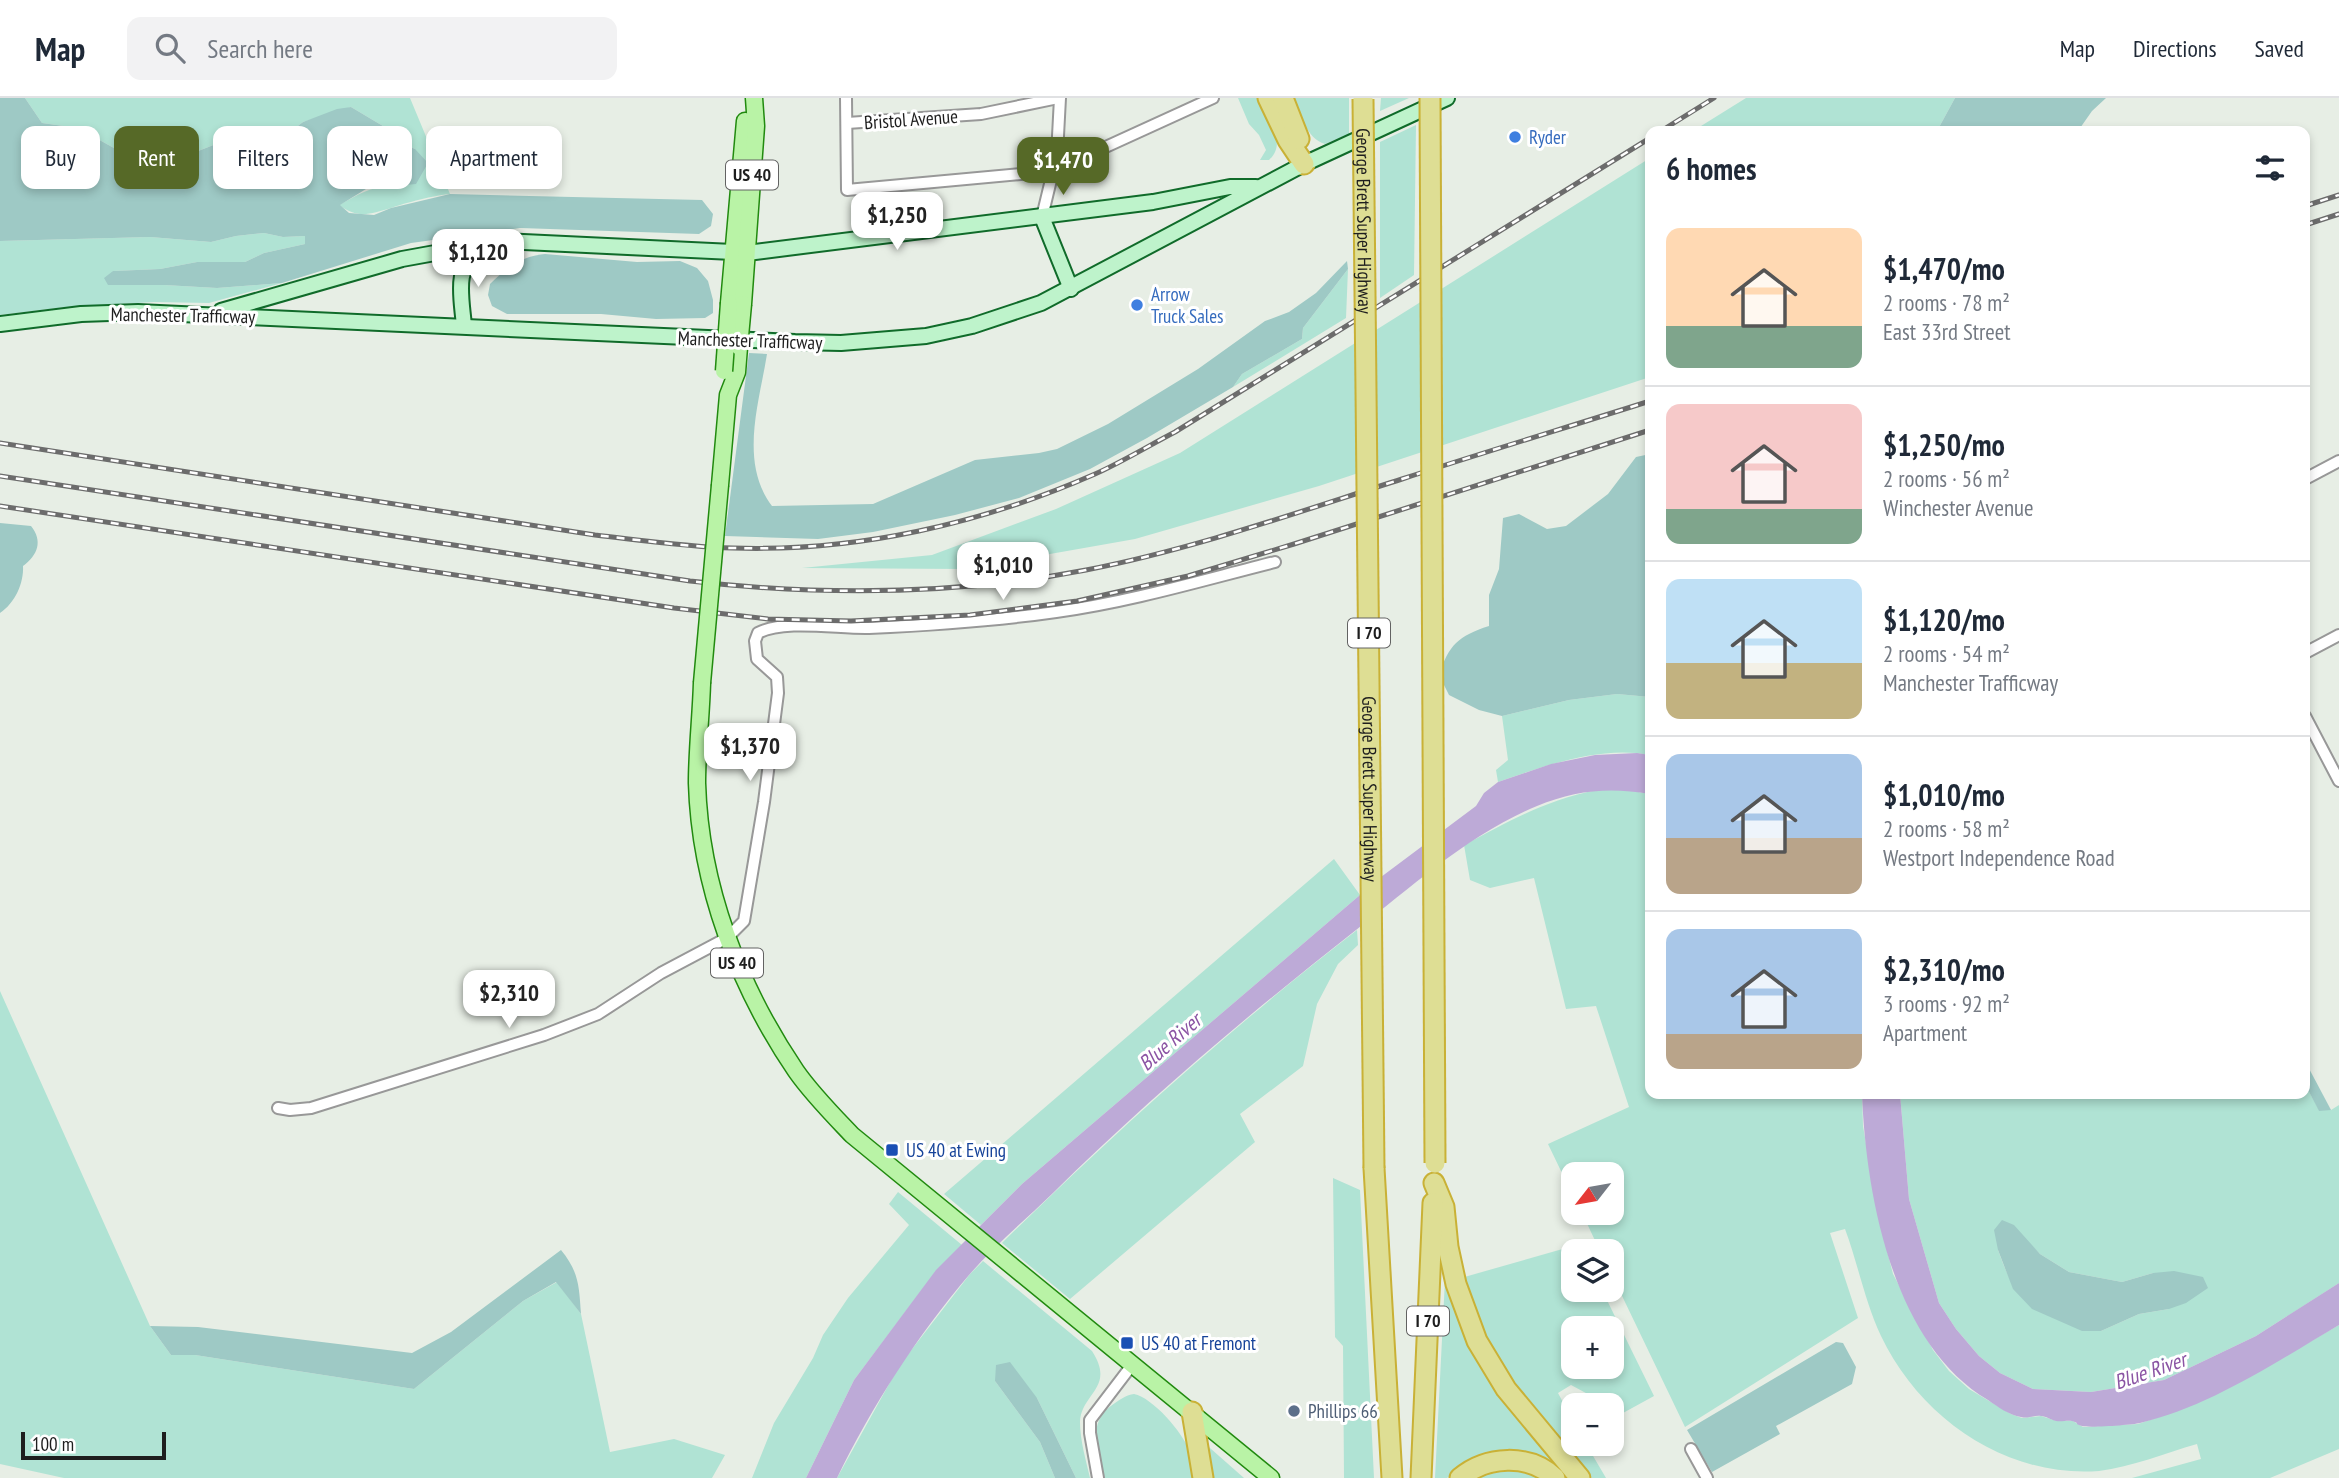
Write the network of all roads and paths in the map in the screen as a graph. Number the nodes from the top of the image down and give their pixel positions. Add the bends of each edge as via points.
1 (752, 98) edge
2 (846, 98) edge
3 (1059, 98) edge
4 (1213, 98) edge
5 (1268, 98) edge
6 (1283, 98) edge
7 (1363, 98) edge
8 (1430, 98) edge
9 (1447, 98) edge
10 (847, 123) junction
11 (1304, 164) junction
12 (1053, 170) junction
13 (1261, 187) junction
14 (1042, 217) junction
15 (480, 245) junction
16 (740, 253) junction
17 (1071, 289) junction
18 (209, 314) junction
19 (0, 324) edge
20 (464, 326) junction
21 (2339, 461) edge
22 (2310, 477) edge
23 (1275, 562) dead end
24 (2339, 635) edge
25 (2310, 650) edge
26 (2310, 726) edge
27 (2339, 781) edge
28 (727, 938) junction
29 (278, 1108) dead end
30 (1435, 1173) junction
31 (1132, 1365) junction
32 (1192, 1412) junction
33 (1691, 1449) dead end
34 (1098, 1478) edge
35 (1203, 1478) edge
36 (1271, 1478) edge
37 (1392, 1478) edge
38 (1421, 1478) edge
39 (1460, 1478) edge
40 (1555, 1478) edge
41 (1580, 1478) edge
42 (1707, 1478) edge

1 - 16 main road, US 40 via 756,126
2 - 10 street
3 - 10 street, Bristol Avenue via 981,114
3 - 12 street
4 - 12 street
5 - 11 highway
6 - 11 highway via 1298,131
7 - 37 highway, George Brett Super Highway / I 70, bridge via 1374,1167
8 - 30 highway, I 70, bridge
9 - 11 main road, Manchester Trafficway
10 - 12 street via 847,190
11 - 13 main road, Manchester Trafficway
12 - 14 street
13 - 14 main road via 1230,187
13 - 17 main road, Manchester Trafficway
14 - 16 main road
14 - 17 main road
15 - 16 main road via 525,241
15 - 18 main road via 402,259
15 - 20 main road via 462,270
16 - 28 main road, US 40, bridge via 697,783 712,890
17 - 20 main road, Manchester Trafficway via 972,326 926,336 841,343
18 - 19 main road, Manchester Trafficway via 81,314
18 - 20 main road, Manchester Trafficway
21 - 22 street
23 - 28 street via 1058,612 930,625 768,627 758,633 757,659 777,677 778,693 744,921
24 - 25 street
26 - 27 street
28 - 29 street via 598,1014 544,1035 312,1108
28 - 31 main road, US 40 via 758,1007 797,1073 852,1135
30 - 38 highway, I 70
30 - 41 highway via 1456,1284 1477,1341 1506,1389
31 - 32 main road, US 40
31 - 34 street via 1090,1420
32 - 35 highway
32 - 36 main road, US 40
33 - 42 street
39 - 40 highway via 1487,1463 1504,1460 1522,1462

